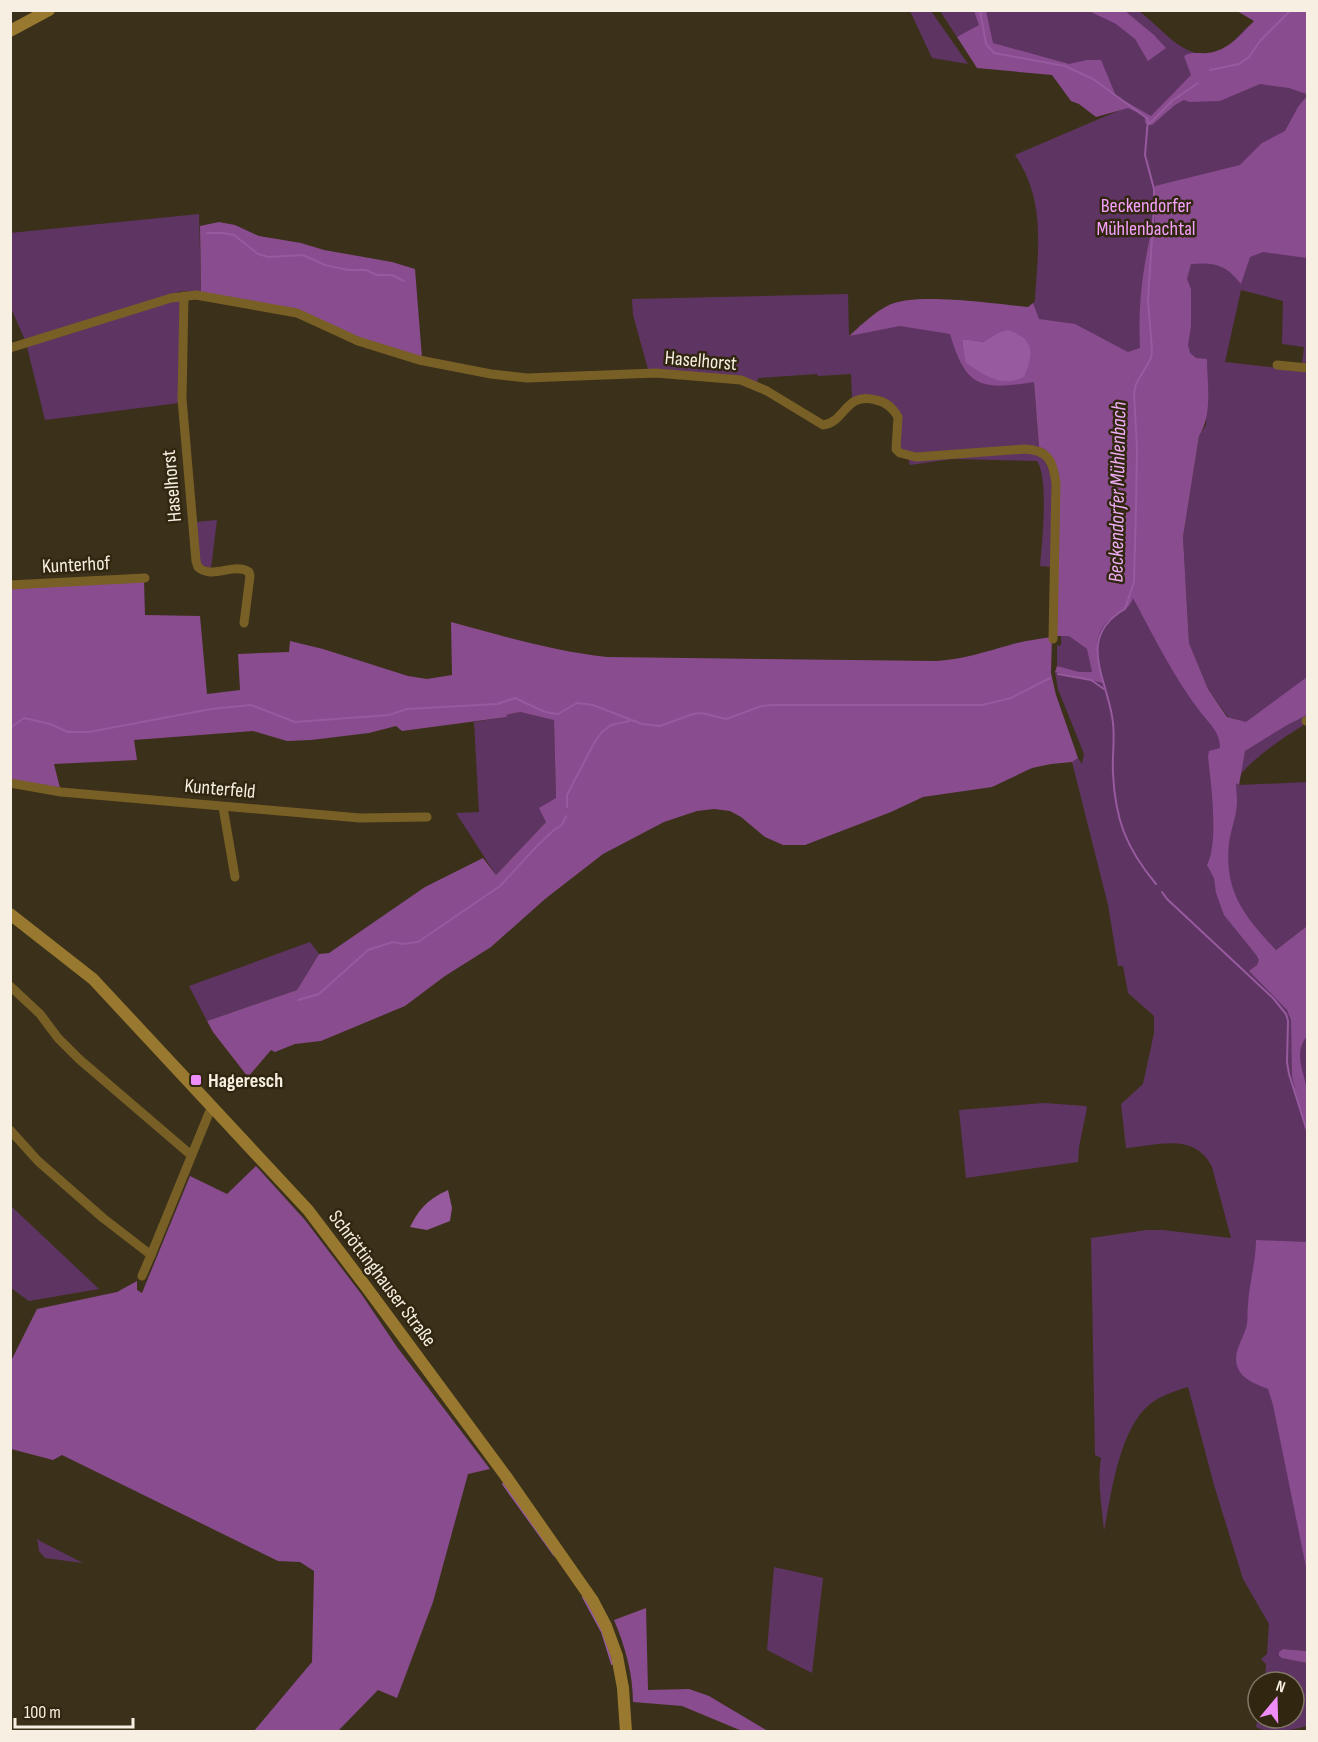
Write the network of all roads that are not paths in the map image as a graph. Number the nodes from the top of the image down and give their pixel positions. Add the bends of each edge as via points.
1 (49, 10) edge
2 (10, 31) edge
3 (184, 296) junction
4 (10, 348) edge
5 (1277, 365) dead end
6 (1308, 368) edge
7 (145, 578) dead end
8 (10, 585) edge
9 (244, 623) dead end
10 (1053, 639) dead end
11 (10, 783) edge
12 (223, 807) junction
13 (427, 817) dead end
14 (235, 877) dead end
15 (10, 915) edge
16 (10, 986) edge
17 (213, 1108) junction
18 (10, 1130) edge
19 (191, 1155) junction
20 (151, 1255) junction
21 (142, 1276) dead end
22 (626, 1731) edge

1 - 2 main road
3 - 4 street, Haselhorst
3 - 9 street, Haselhorst via 182,399 196,561 207,572 249,572
3 - 10 street, Haselhorst via 297,313 358,340 419,360 491,374 527,378 656,373 741,381 767,391 823,425 855,400 871,398 894,411 898,423 896,449 907,455 1040,451 1050,460 1056,483
5 - 6 street
7 - 8 street, Kunterhof
11 - 12 street, Kunterfeld via 61,792
12 - 13 street, Kunterfeld via 360,818
12 - 14 street
15 - 17 main road, Schröttinghauser Straße via 93,979
16 - 19 street via 79,1059
17 - 19 street
17 - 22 main road, Schröttinghauser Straße via 308,1210 505,1475 593,1601 617,1656
18 - 20 street via 38,1161
19 - 20 street
20 - 21 street

